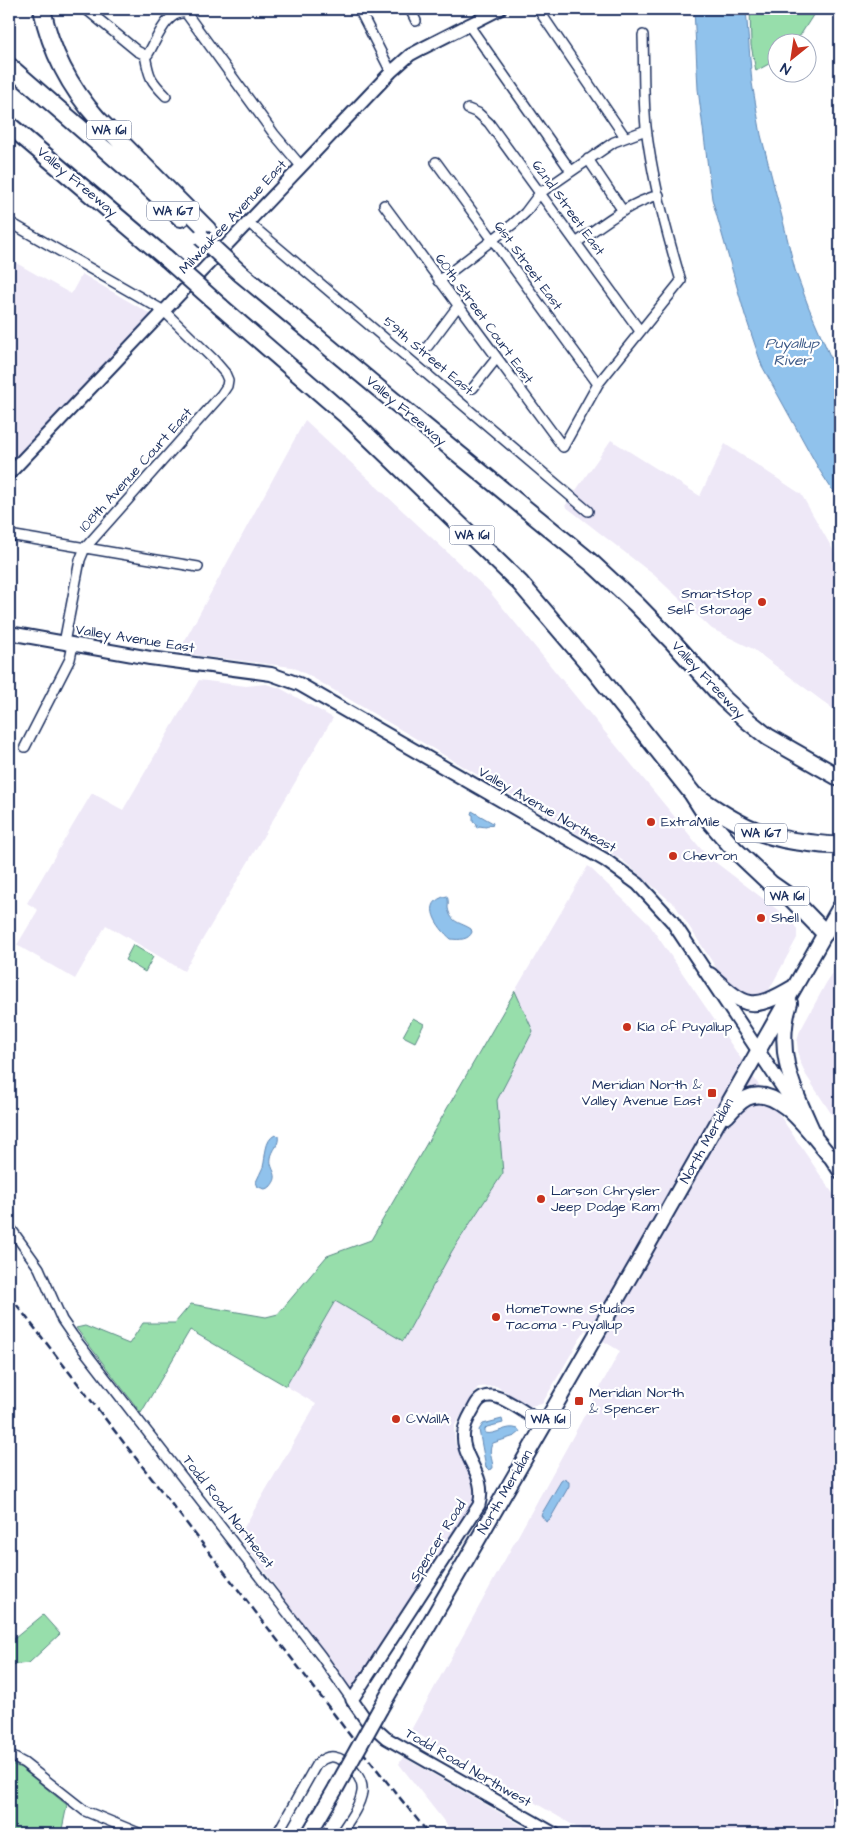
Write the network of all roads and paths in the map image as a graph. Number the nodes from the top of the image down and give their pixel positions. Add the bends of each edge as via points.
1 (42, 9) edge
2 (86, 9) edge
3 (359, 9) edge
4 (410, 9) edge
5 (500, 9) edge
6 (538, 9) edge
7 (416, 21) dead end
8 (468, 24) junction
9 (643, 35) dead end
10 (145, 55) junction
11 (9, 66) edge
12 (391, 72) junction
13 (166, 96) dead end
14 (468, 109) dead end
15 (9, 125) edge
16 (646, 130) junction
17 (625, 138) junction
18 (588, 159) junction
19 (436, 162) dead end
20 (301, 166) junction
21 (571, 171) junction
22 (540, 193) junction
23 (658, 195) junction
24 (384, 206) dead end
25 (623, 211) junction
26 (11, 223) dead end
27 (249, 223) junction
28 (204, 234) junction
29 (492, 241) junction
30 (576, 243) junction
31 (439, 280) junction
32 (458, 306) junction
33 (164, 311) junction
34 (640, 331) junction
35 (428, 346) dead end
36 (496, 359) junction
37 (598, 384) junction
38 (473, 388) dead end
39 (9, 474) edge
40 (588, 511) dead end
41 (9, 535) edge
42 (85, 548) junction
43 (198, 567) dead end
44 (9, 633) edge
45 (68, 644) junction
46 (256, 672) joint
47 (25, 747) dead end
48 (801, 756) junction
49 (840, 771) edge
50 (840, 778) edge
51 (692, 793) junction
52 (840, 845) edge
53 (840, 907) edge
54 (825, 933) junction
55 (710, 975) junction
56 (796, 985) junction
57 (758, 1051) junction
58 (714, 1129) junction
59 (814, 1134) junction
60 (828, 1155) junction
61 (840, 1172) edge
62 (9, 1226) edge
63 (544, 1424) junction
64 (352, 1700) junction
65 (369, 1723) joint
66 (9, 1755) edge
67 (141, 1834) edge
68 (277, 1834) edge
69 (310, 1834) edge
70 (340, 1834) edge
71 (555, 1834) edge

1 - 28 highway, WA 161 via 56,58 81,100
2 - 10 street
3 - 12 street
4 - 7 street
5 - 8 street, Milwaukee Avenue East
6 - 17 street
8 - 12 street, Milwaukee Avenue East via 410,55
8 - 21 street
9 - 16 street
10 - 13 street via 153,84
10 - 20 street via 169,18 177,12 186,12
11 - 28 highway, Valley Freeway / WA 167
12 - 20 street, Milwaukee Avenue East
14 - 22 street, 62nd Street East via 489,123
15 - 51 highway, Valley Freeway / WA 161, bridge via 350,418 520,583 584,657
16 - 17 street
16 - 23 street
17 - 18 street
18 - 21 street
18 - 25 street
19 - 29 street, 61st Street East
20 - 27 street, Milwaukee Avenue East
21 - 22 street
22 - 29 street via 525,213
22 - 30 street, 62nd Street East
23 - 25 street
23 - 34 street via 680,281
24 - 31 street, 60th Street Court East
25 - 30 street
26 - 33 street
27 - 33 street, Milwaukee Avenue East
27 - 40 street, 59th Street East
28 - 48 highway, Valley Freeway / WA 167, bridge via 296,320 593,564 674,642 724,699 768,737
29 - 31 street
29 - 37 street, 61st Street East
30 - 34 street, 62nd Street East
31 - 32 street, 60th Street Court East
32 - 35 street
32 - 36 street, 60th Street Court East
33 - 39 street, Milwaukee Avenue East
33 - 42 street, 108th Avenue Court East via 213,358 225,373 227,386
34 - 37 street
36 - 37 street, 60th Street Court East via 563,447
36 - 38 street
41 - 42 street
42 - 43 street
42 - 45 street, 108th Avenue Court East via 80,560
44 - 45 main road, Valley Avenue East
45 - 46 main road, Valley Avenue East
45 - 47 street, 108th Avenue Court East via 70,659
46 - 55 main road, Valley Avenue Northeast via 299,684 620,870 644,890 672,921
48 - 49 highway
48 - 50 highway
51 - 52 highway, WA 167 via 730,819 768,836 793,842
51 - 54 highway, WA 161 via 734,849 791,898
53 - 54 main road, North Meridian / WA 161
54 - 56 main road, North Meridian / WA 161
55 - 56 main road via 737,998 754,1004 770,1001
55 - 57 main road, Valley Avenue Northeast
56 - 57 main road, North Meridian / WA 161
56 - 59 main road via 785,1030 785,1059
57 - 58 main road, North Meridian / WA 161
57 - 59 main road, Valley Avenue Northeast
58 - 60 main road via 746,1098 772,1098 793,1112
58 - 63 main road, North Meridian / WA 161
59 - 60 main road, Valley Avenue Northeast
60 - 61 main road, Valley Avenue Northeast
62 - 64 street, Todd Road Northeast via 39,1268 62,1320
63 - 64 street, Spencer Road via 493,1395 477,1402 463,1436 464,1446 481,1484 479,1505
63 - 69 main road, North Meridian / WA 161, bridge
64 - 65 street, Todd Road Northeast
65 - 71 street, Todd Road Northwest via 386,1738
66 - 67 street via 85,1811
68 - 70 street via 316,1765 332,1756 355,1772 362,1787 360,1800

